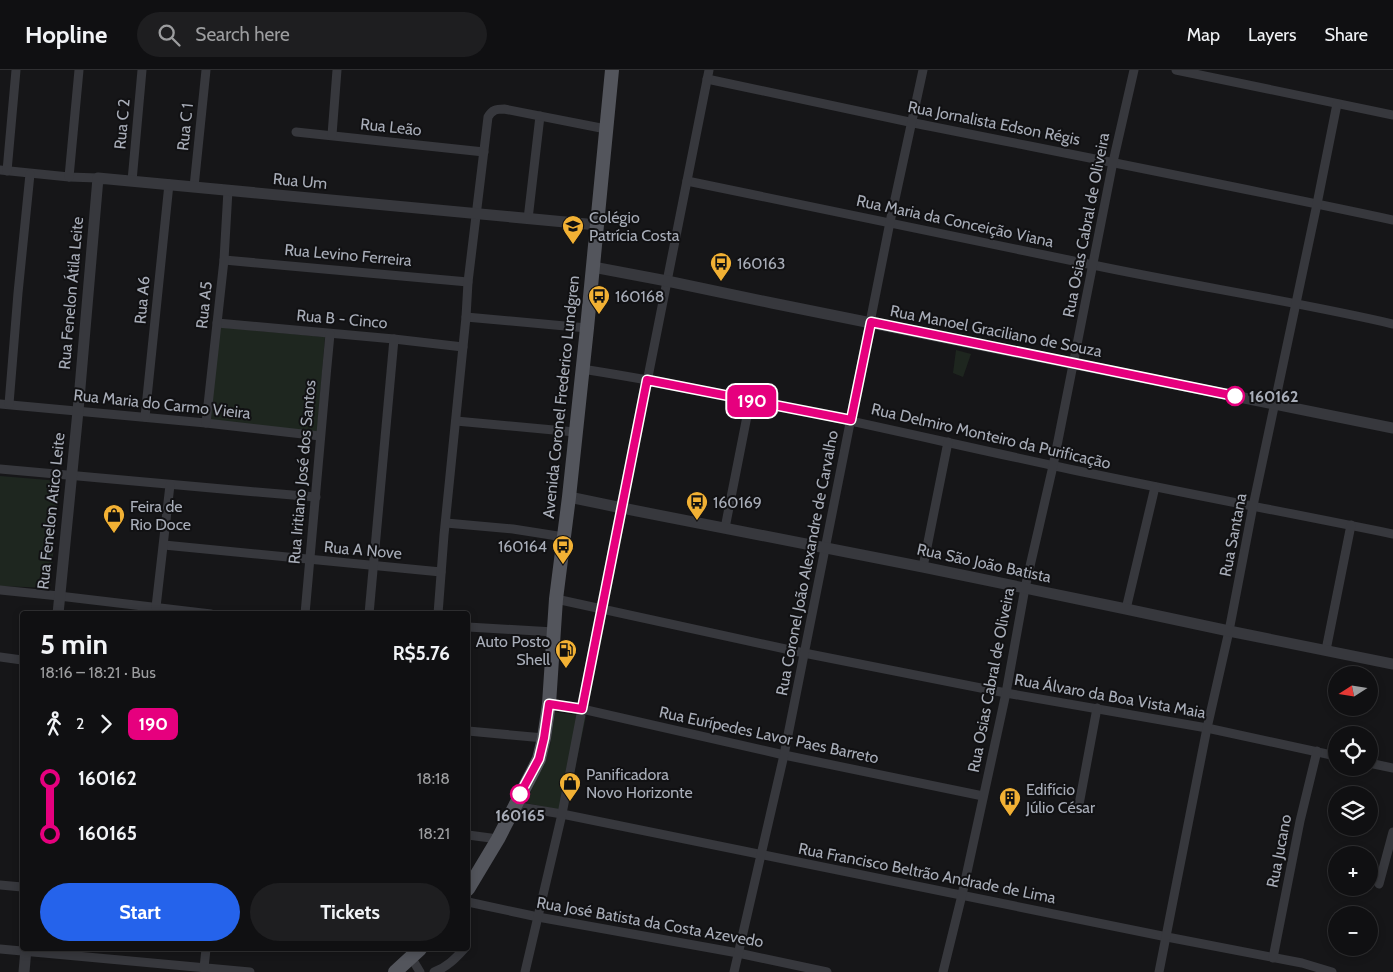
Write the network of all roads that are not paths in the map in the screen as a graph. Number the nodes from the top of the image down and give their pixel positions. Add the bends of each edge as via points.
1 (16, 70) edge
2 (79, 70) edge
3 (142, 70) edge
4 (206, 70) edge
5 (337, 70) edge
6 (612, 70) edge
7 (923, 70) edge
8 (1134, 70) edge
9 (1176, 70) edge
10 (708, 74) edge
11 (1337, 104) junction
12 (1393, 115) edge
13 (540, 116) junction
14 (913, 122) junction
15 (606, 129) junction
16 (296, 132) dead end
17 (332, 135) junction
18 (484, 152) junction
19 (1113, 162) junction
20 (4, 171) edge
21 (30, 174) junction
22 (69, 177) junction
23 (98, 178) junction
24 (687, 180) junction
25 (132, 181) junction
26 (169, 184) junction
27 (194, 187) junction
28 (228, 190) junction
29 (1317, 204) junction
30 (477, 214) junction
31 (528, 219) junction
32 (1393, 220) edge
33 (890, 222) junction
34 (597, 225) junction
35 (224, 260) junction
36 (1093, 265) junction
37 (593, 267) junction
38 (667, 281) junction
39 (468, 282) junction
40 (1296, 303) junction
41 (466, 317) junction
42 (871, 322) junction
43 (217, 323) junction
44 (1393, 324) edge
45 (587, 328) junction
46 (330, 334) junction
47 (394, 339) junction
48 (463, 347) junction
49 (1073, 363) junction
50 (582, 368) junction
51 (647, 380) junction
52 (750, 401) junction
53 (4, 404) edge
54 (1275, 404) junction
55 (78, 411) junction
56 (145, 417) junction
57 (851, 420) junction
58 (456, 421) junction
59 (206, 423) junction
60 (1393, 428) edge
61 (575, 432) junction
62 (320, 436) junction
63 (948, 442) junction
64 (1053, 466) junction
65 (0, 469) edge
66 (71, 476) junction
67 (170, 484) junction
68 (1155, 487) junction
69 (316, 496) junction
70 (569, 496) junction
71 (1253, 506) junction
72 (622, 508) junction
73 (446, 523) junction
74 (1351, 525) junction
75 (725, 528) junction
76 (1393, 534) edge
77 (564, 537) junction
78 (164, 546) junction
79 (825, 548) junction
80 (310, 560) junction
81 (374, 566) junction
82 (923, 568) junction
83 (441, 572) junction
84 (1025, 588) junction
85 (0, 590) edge
86 (59, 596) junction
87 (556, 599) junction
88 (156, 607) junction
89 (602, 609) junction
90 (1126, 609) junction
91 (58, 611) edge
92 (187, 611) edge
93 (305, 611) edge
94 (368, 611) edge
95 (438, 611) edge
96 (470, 627) edge
97 (1229, 631) junction
98 (554, 632) junction
99 (1326, 650) junction
100 (804, 653) junction
101 (0, 658) edge
102 (20, 660) edge
103 (1393, 664) edge
104 (1006, 693) junction
105 (549, 704) junction
106 (1097, 708) junction
107 (582, 709) junction
108 (1207, 728) junction
109 (470, 731) edge
110 (544, 738) junction
111 (1317, 752) junction
112 (1328, 754) edge
113 (784, 755) junction
114 (1378, 765) edge
115 (1393, 768) edge
116 (983, 796) junction
117 (514, 806) junction
118 (1078, 810) dead end
119 (562, 814) junction
120 (1393, 832) edge
121 (470, 835) edge
122 (498, 839) junction
123 (762, 855) junction
124 (1379, 884) dead end
125 (0, 885) edge
126 (470, 886) edge
127 (20, 887) edge
128 (962, 895) junction
129 (470, 902) edge
130 (538, 917) junction
131 (1167, 937) junction
132 (0, 949) edge
133 (20, 950) edge
134 (26, 951) edge
135 (33, 951) edge
136 (206, 951) edge
137 (462, 951) edge
138 (414, 952) edge
139 (738, 953) junction
140 (1273, 958) junction
141 (150, 968) edge
142 (204, 968) junction
143 (24, 972) edge
144 (250, 972) edge
145 (395, 972) edge
146 (420, 972) edge
147 (434, 972) edge
148 (524, 972) edge
149 (734, 972) edge
150 (828, 972) edge
151 (943, 972) edge
152 (1160, 972) edge
153 (1332, 972) edge

1 - 20 street
2 - 22 street
3 - 25 street, Rua C 2
4 - 27 street, Rua C 1
5 - 17 street
6 - 15 main road, Avenida Coronel Frederico Lundgren
7 - 14 street, Rua Coronel João Alexandre de Carvalho
8 - 19 street, Rua Osias Cabral de Oliveira
9 - 11 street
10 - 14 street, Rua Jornalista Edson Régis
10 - 24 street
11 - 12 street
11 - 29 street, Rua Santana
13 - 15 street
13 - 18 street via 504,109 490,112
13 - 31 street
14 - 19 street, Rua Jornalista Edson Régis
14 - 33 street, Rua Coronel João Alexandre de Carvalho
15 - 34 main road, Avenida Coronel Frederico Lundgren
16 - 17 street, Rua Leão
17 - 18 street, Rua Leão
18 - 30 street
19 - 29 street, Rua Jornalista Edson Régis
19 - 36 street, Rua Osias Cabral de Oliveira
20 - 21 street, Rua Um
21 - 22 street, Rua Um
21 - 53 street
22 - 23 street, Rua Um
23 - 25 street, Rua Um
23 - 55 street, Rua Fenelon Átila Leite
24 - 33 street, Rua Maria da Conceição Viana
24 - 38 street
25 - 26 street, Rua Um
26 - 27 street, Rua Um
26 - 56 street, Rua A6
27 - 28 street, Rua Um
28 - 30 street, Rua Um
28 - 35 street, Rua A5
29 - 32 street, Rua Jornalista Edson Régis
29 - 40 street, Rua Santana
30 - 31 street, Rua Um
30 - 39 street
31 - 34 street, Rua Um
33 - 36 street, Rua Maria da Conceição Viana
33 - 42 street, Rua Coronel João Alexandre de Carvalho
34 - 37 main road, Avenida Coronel Frederico Lundgren
35 - 39 street, Rua Levino Ferreira
35 - 43 street, Rua A5
36 - 40 street, Rua Maria da Conceição Viana
36 - 49 street, Rua Osias Cabral de Oliveira
37 - 38 street, Rua Manoel Graciliano de Souza
37 - 45 main road, Avenida Coronel Frederico Lundgren
38 - 42 street, Rua Manoel Graciliano de Souza
38 - 51 street
39 - 41 street
40 - 44 street, Rua Maria da Conceição Viana
40 - 54 street, Rua Santana
41 - 45 street
41 - 48 street
42 - 49 street, Rua Manoel Graciliano de Souza
42 - 57 street, Rua Coronel João Alexandre de Carvalho
43 - 46 street, Rua B - Cinco
43 - 59 street, Rua A5
45 - 50 main road, Avenida Coronel Frederico Lundgren
46 - 47 street, Rua B - Cinco
46 - 62 street, Rua Iritiano José dos Santos
47 - 48 street, Rua B - Cinco
47 - 81 street
48 - 58 street
49 - 54 street, Rua Manoel Graciliano de Souza
49 - 64 street, Rua Osias Cabral de Oliveira
50 - 51 street, Rua Delmiro Monteiro da Purificação
50 - 61 main road, Avenida Coronel Frederico Lundgren
51 - 52 street, Rua Delmiro Monteiro da Purificação
51 - 72 street
52 - 57 street, Rua Delmiro Monteiro da Purificação
52 - 75 street
53 - 55 street, Rua Maria do Carmo Vieira
54 - 60 street, Rua Manoel Graciliano de Souza
54 - 71 street, Rua Santana
55 - 56 street, Rua Maria do Carmo Vieira
55 - 66 street, Rua Fenelon Atico Leite
56 - 59 street, Rua Maria do Carmo Vieira
57 - 63 street, Rua Delmiro Monteiro da Purificação
57 - 79 street, Rua Coronel João Alexandre de Carvalho
58 - 61 street
58 - 73 street
59 - 62 street, Rua Maria do Carmo Vieira
61 - 70 main road, Avenida Coronel Frederico Lundgren
62 - 69 street, Rua Iritiano José dos Santos
63 - 64 street, Rua Delmiro Monteiro da Purificação
63 - 82 street
64 - 68 street, Rua Delmiro Monteiro da Purificação
64 - 84 street, Rua Osias Cabral de Oliveira
65 - 66 street
66 - 67 street
66 - 86 street, Rua Fenelon Atico Leite
67 - 69 street
67 - 78 street
68 - 71 street, Rua Delmiro Monteiro da Purificação
68 - 90 street
69 - 80 street, Rua Iritiano José dos Santos
70 - 72 street, Rua São João Batista
70 - 77 main road, Avenida Coronel Frederico Lundgren
71 - 74 street, Rua Delmiro Monteiro da Purificação
71 - 97 street, Rua Santana
72 - 75 street, Rua São João Batista
72 - 89 street
73 - 77 street
73 - 83 street
74 - 76 street, Rua Delmiro Monteiro da Purificação
74 - 99 street
75 - 79 street, Rua São João Batista
77 - 87 main road, Avenida Coronel Frederico Lundgren
78 - 80 street, Rua A Nove
78 - 88 street
79 - 82 street, Rua São João Batista
79 - 100 street, Rua Coronel João Alexandre de Carvalho
80 - 81 street, Rua A Nove
80 - 93 street, Rua Iritiano José dos Santos
81 - 83 street, Rua A Nove
81 - 94 street
82 - 84 street, Rua São João Batista
83 - 95 street
84 - 90 street, Rua São João Batista
84 - 104 street, Rua Osias Cabral de Oliveira
85 - 86 street
86 - 88 street
86 - 91 street, Rua Fenelon Atico Leite
87 - 89 street, Rua Álvaro da Boa Vista Maia
87 - 98 main road, Avenida Coronel Frederico Lundgren
88 - 92 street
89 - 100 street, Rua Álvaro da Boa Vista Maia
89 - 107 street
90 - 97 street, Rua São João Batista
96 - 98 street
97 - 99 street, Rua São João Batista
97 - 108 street, Rua Santana
98 - 105 main road, Avenida Coronel Frederico Lundgren
99 - 103 street, Rua São João Batista
100 - 104 street, Rua Álvaro da Boa Vista Maia
100 - 113 street, Rua Coronel João Alexandre de Carvalho
101 - 102 street
104 - 106 street, Rua Álvaro da Boa Vista Maia
104 - 116 street, Rua Osias Cabral de Oliveira
105 - 107 street, Rua Eurípedes Lavor Paes Barreto
105 - 110 main road, Avenida Coronel Frederico Lundgren
106 - 108 street, Rua Álvaro da Boa Vista Maia
106 - 118 street
107 - 113 street, Rua Eurípedes Lavor Paes Barreto
107 - 119 street
108 - 111 street, Rua Álvaro da Boa Vista Maia
108 - 131 street, Rua Santana
109 - 110 street
110 - 117 main road, Avenida Coronel Frederico Lundgren via 539,759
111 - 112 street, Rua Álvaro da Boa Vista Maia
111 - 140 street, Rua Jucano
113 - 116 street, Rua Eurípedes Lavor Paes Barreto
113 - 123 street, Rua Coronel João Alexandre de Carvalho
114 - 115 street
116 - 128 street, Rua Osias Cabral de Oliveira
117 - 119 street, Rua Francisco Beltrão Andrade de Lima
117 - 122 main road, Avenida Coronel Frederico Lundgren
119 - 123 street, Rua Francisco Beltrão Andrade de Lima
119 - 130 street
120 - 124 street
121 - 122 street
122 - 126 main road, Avenida Coronel Frederico Lundgren
123 - 128 street, Rua Francisco Beltrão Andrade de Lima
123 - 139 street, Rua Coronel João Alexandre de Carvalho
125 - 127 street
128 - 131 street, Rua Francisco Beltrão Andrade de Lima
128 - 151 street, Rua Osias Cabral de Oliveira
129 - 130 street, Rua José Batista da Costa Azevedo
130 - 139 street, Rua José Batista da Costa Azevedo
130 - 148 street
131 - 140 street, Rua Francisco Beltrão Andrade de Lima
131 - 152 street, Rua Santana
132 - 133 street
134 - 143 street
135 - 141 street
136 - 142 street
137 - 147 street
138 - 145 main road
138 - 146 street
139 - 149 street, Rua Coronel João Alexandre de Carvalho
139 - 150 street, Rua José Batista da Costa Azevedo
140 - 153 street, Rua Francisco Beltrão Andrade de Lima
141 - 142 street
142 - 144 street

